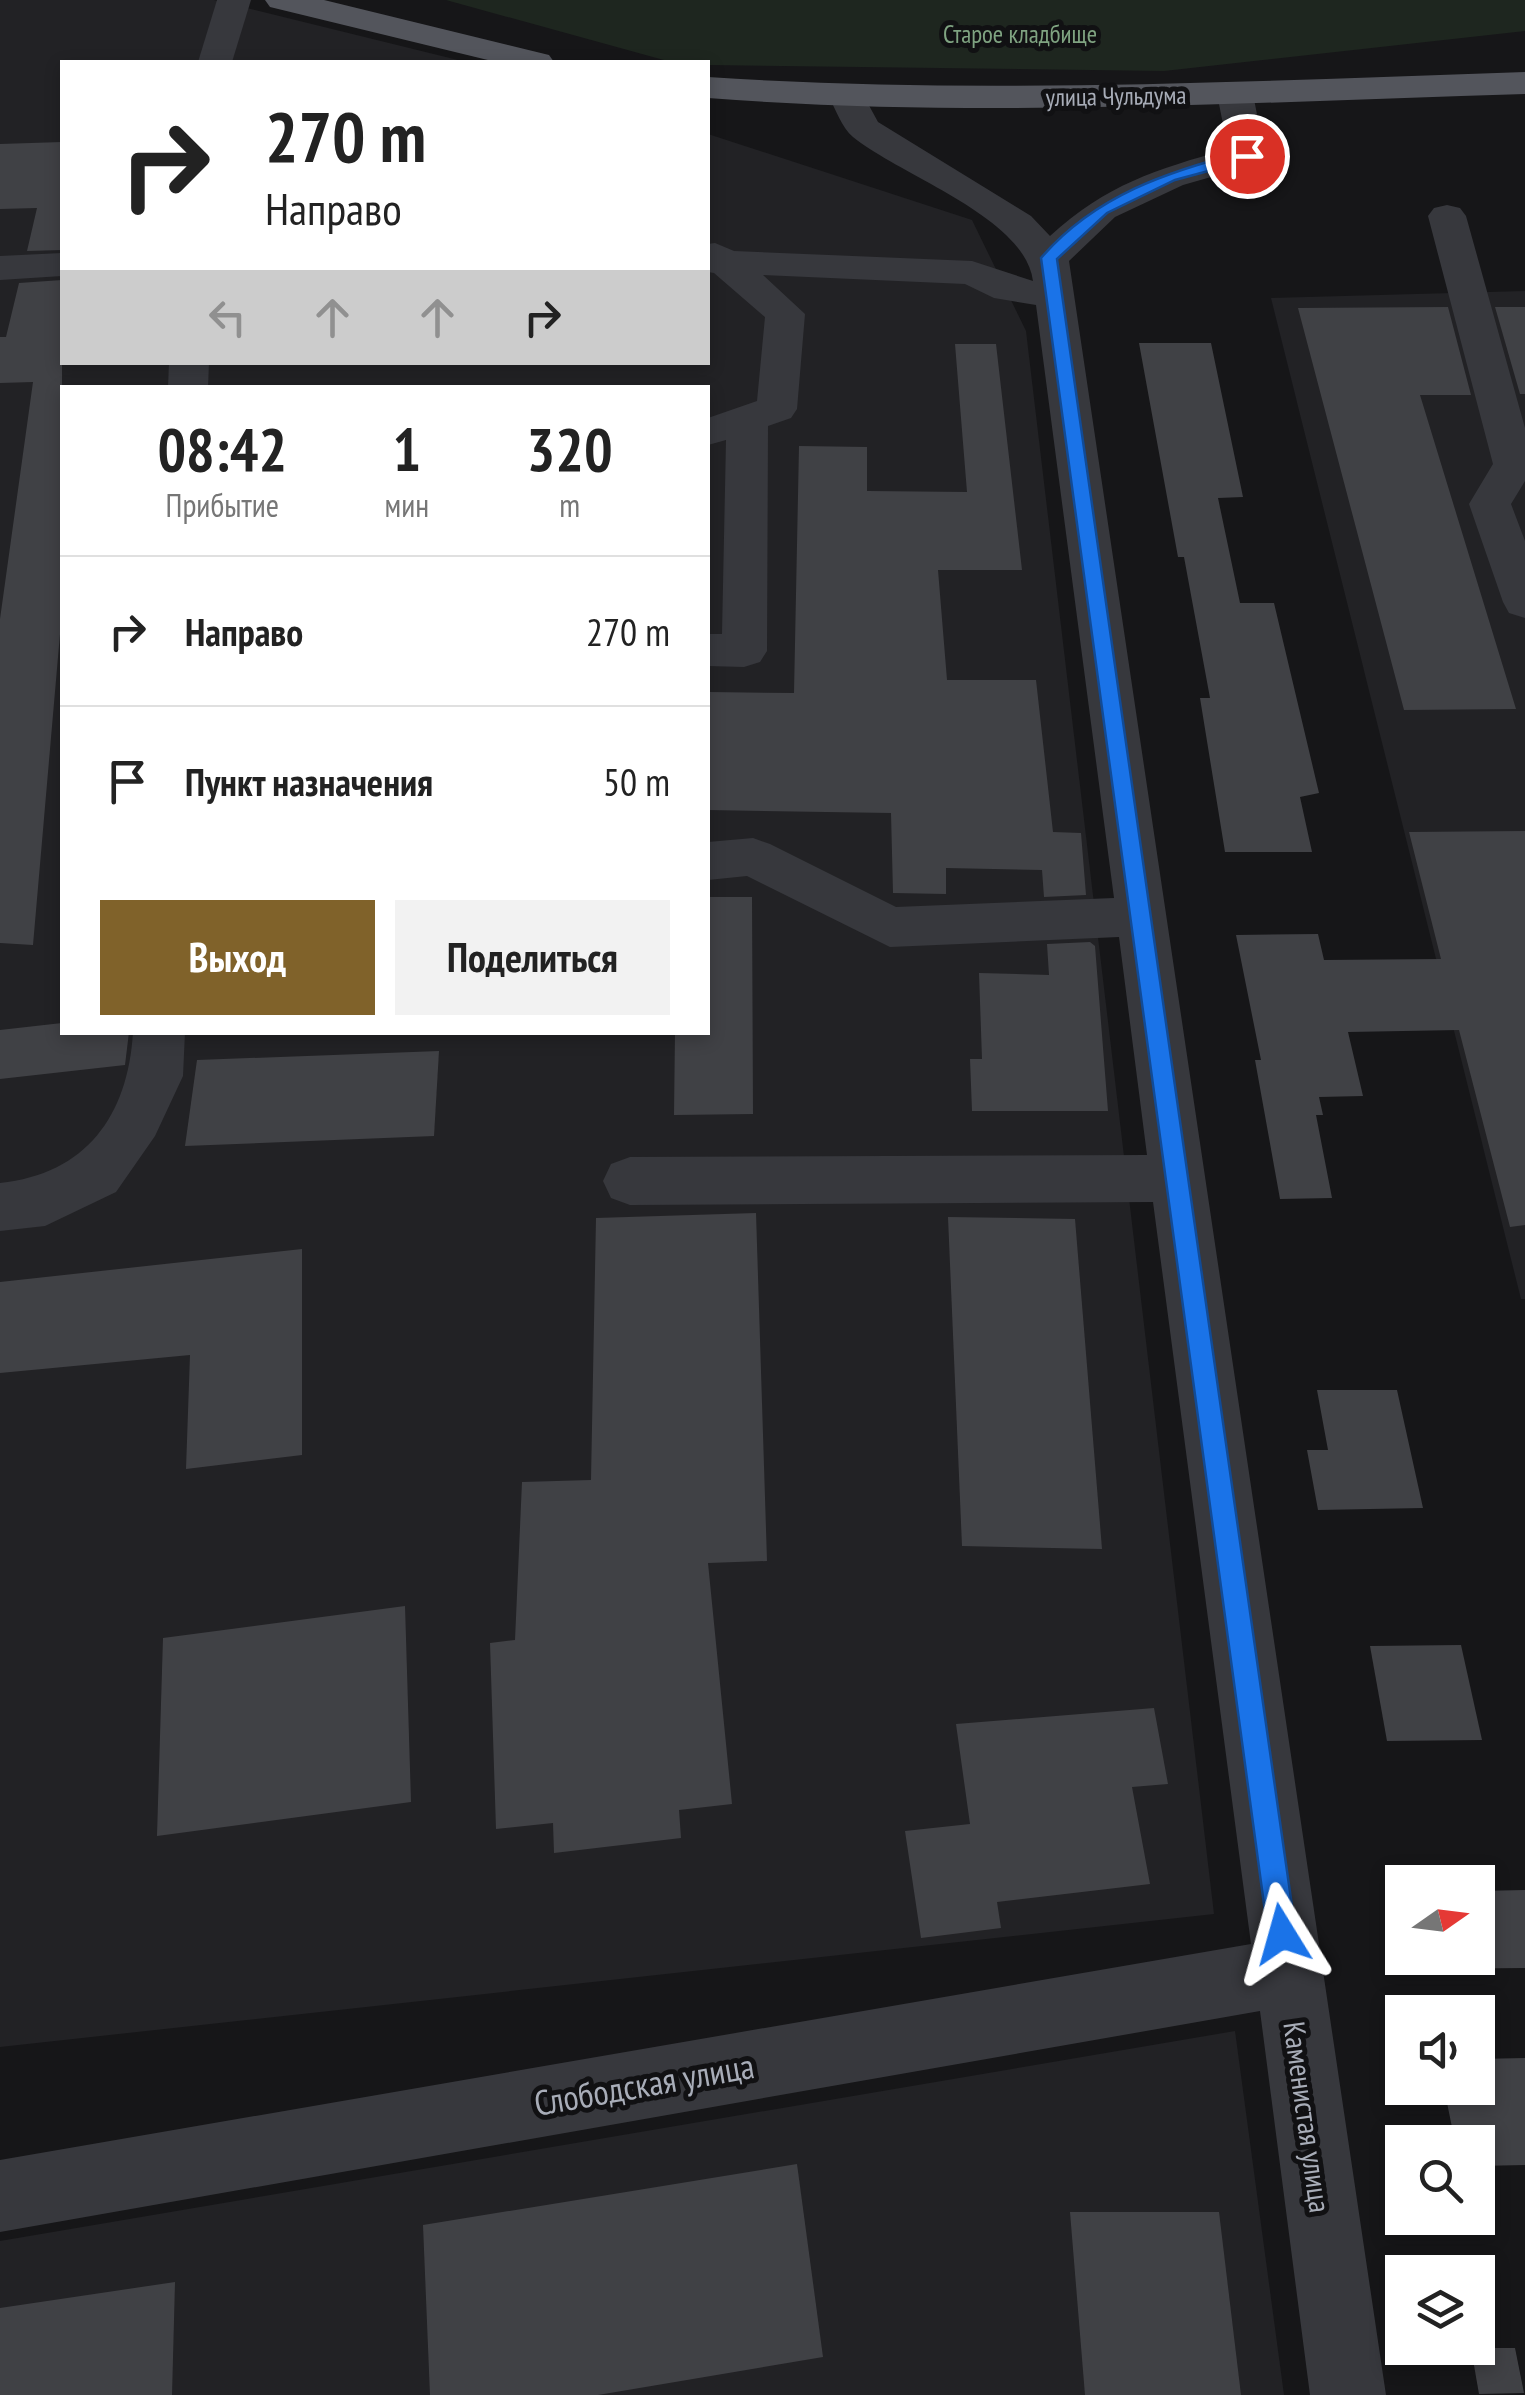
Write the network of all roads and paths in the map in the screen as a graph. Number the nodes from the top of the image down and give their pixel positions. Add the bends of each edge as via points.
1 (234, 0) edge
2 (282, 0) edge
3 (216, 60) edge
4 (526, 60) edge
5 (1525, 83) edge
6 (710, 88) edge
7 (1235, 94) junction
8 (847, 97) junction
9 (1447, 216) dead end
10 (711, 255) edge
11 (60, 265) edge
12 (0, 268) edge
13 (1052, 276) junction
14 (727, 425) edge
15 (1525, 602) edge
16 (710, 650) edge
17 (710, 861) edge
18 (1141, 916) junction
19 (159, 1035) edge
20 (1177, 1178) junction
21 (630, 1181) dead end
22 (0, 1207) edge
23 (1288, 1972) junction
24 (0, 2196) edge
25 (1348, 2395) edge

1 - 3 street
2 - 4 main road
5 - 7 main road, улица Чульдума
6 - 8 main road, улица Чульдума
7 - 8 main road, улица Чульдума
7 - 13 street via 1247,156 1170,177 1102,209
8 - 13 street via 862,128 1018,224
9 - 15 street via 1514,464 1490,504
10 - 13 street via 972,273 1008,290
10 - 14 street via 785,314 777,408
11 - 12 street
13 - 18 street, Каменистая улица
14 - 16 street via 744,651
17 - 18 street via 752,857 890,927
18 - 20 street, Каменистая улица
19 - 22 street via 157,1076 97,1175 45,1202
20 - 21 street
20 - 23 street, Каменистая улица
23 - 24 street, Слободская улица
23 - 25 street, Каменистая улица

